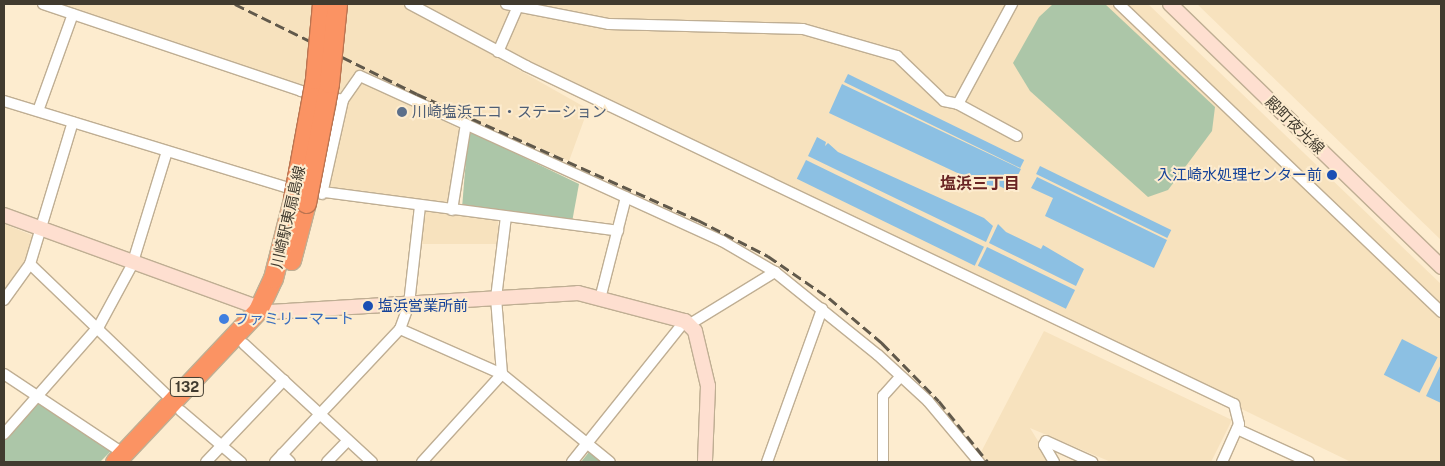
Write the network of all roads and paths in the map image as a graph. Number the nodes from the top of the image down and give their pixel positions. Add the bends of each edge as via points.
1 (43, 4) edge
2 (322, 4) edge
3 (337, 4) edge
4 (410, 4) edge
5 (506, 4) edge
6 (1012, 4) edge
7 (1119, 4) edge
8 (1170, 4) edge
9 (518, 5) edge
10 (73, 14) junction
11 (498, 52) junction
12 (343, 100) junction
13 (4, 101) edge
14 (958, 104) junction
15 (38, 111) junction
16 (73, 122) junction
17 (466, 124) junction
18 (1017, 136) dead end
19 (167, 151) junction
20 (302, 196) junction
21 (626, 197) junction
22 (420, 206) junction
23 (452, 210) junction
24 (4, 215) edge
25 (506, 217) junction
26 (618, 231) junction
27 (40, 233) junction
28 (30, 264) junction
29 (132, 266) junction
30 (1441, 268) edge
31 (775, 272) junction
32 (496, 298) junction
33 (600, 298) junction
34 (4, 300) edge
35 (408, 304) junction
36 (822, 309) junction
37 (264, 311) junction
38 (1441, 312) edge
39 (688, 322) junction
40 (99, 326) junction
41 (400, 329) junction
42 (244, 344) junction
43 (4, 374) edge
44 (502, 374) junction
45 (899, 378) junction
46 (284, 380) junction
47 (37, 396) junction
48 (177, 406) junction
49 (320, 414) junction
50 (1237, 429) junction
51 (4, 434) edge
52 (348, 440) junction
53 (587, 444) junction
54 (222, 446) junction
55 (282, 454) junction
56 (123, 459) edge
57 (366, 460) edge
58 (206, 462) edge
59 (241, 462) edge
60 (275, 462) edge
61 (290, 462) edge
62 (327, 462) edge
63 (422, 462) edge
64 (572, 462) edge
65 (610, 462) edge
66 (705, 462) edge
67 (767, 462) edge
68 (883, 462) edge
69 (979, 462) edge
70 (1054, 462) edge
71 (1092, 462) edge
72 (1222, 462) edge
73 (1309, 462) edge

1 - 10 street
2 - 20 highway, 川崎駅東扇島線 / 132, bridge
3 - 20 highway, 川崎駅東扇島線 / 132, bridge via 329,83
4 - 11 street
5 - 9 street
6 - 14 street
7 - 38 street
8 - 30 street, 殿町夜光線
9 - 11 street
9 - 14 street via 609,24 803,29 897,56 944,101
10 - 12 street via 301,91
10 - 15 street
11 - 50 street via 1234,404
12 - 17 street via 360,76
12 - 20 street
13 - 15 street
14 - 18 street
15 - 16 street
16 - 19 street
16 - 27 street
17 - 21 street
17 - 23 street
19 - 20 street
19 - 29 street
20 - 22 street
20 - 37 highway, 川崎駅東扇島線 / 132
20 - 37 street via 254,297
21 - 26 street
21 - 31 street via 722,241
22 - 23 street
22 - 35 street
23 - 25 street
24 - 27 street
25 - 26 street
25 - 32 street
26 - 33 street
27 - 28 street
27 - 29 street
28 - 34 street
28 - 40 street
29 - 37 street
29 - 40 street
31 - 36 street
31 - 39 street
32 - 33 street via 578,293
32 - 35 street
32 - 44 street
33 - 39 street
35 - 37 street
35 - 41 street
36 - 45 street
36 - 67 street
37 - 42 highway, 川崎駅東扇島線 / 132
37 - 48 highway, 川崎駅東扇島線 / 132
39 - 53 street
39 - 66 street via 708,389
40 - 47 street
40 - 48 street
41 - 44 street
41 - 49 street
42 - 46 street
42 - 48 highway, 川崎駅東扇島線 / 132
43 - 47 street
44 - 53 street
44 - 63 street
45 - 68 street via 883,396
45 - 69 street via 928,401
46 - 49 street
46 - 54 street
47 - 51 street
47 - 56 street
48 - 54 street
48 - 56 highway, 川崎駅東扇島線 / 132
49 - 52 street
49 - 55 street
50 - 72 street
50 - 73 street
52 - 57 street
52 - 62 street
53 - 64 street
53 - 65 street
54 - 58 street
54 - 59 street
55 - 60 street
55 - 61 street
70 - 71 street via 1044,446 1046,441

